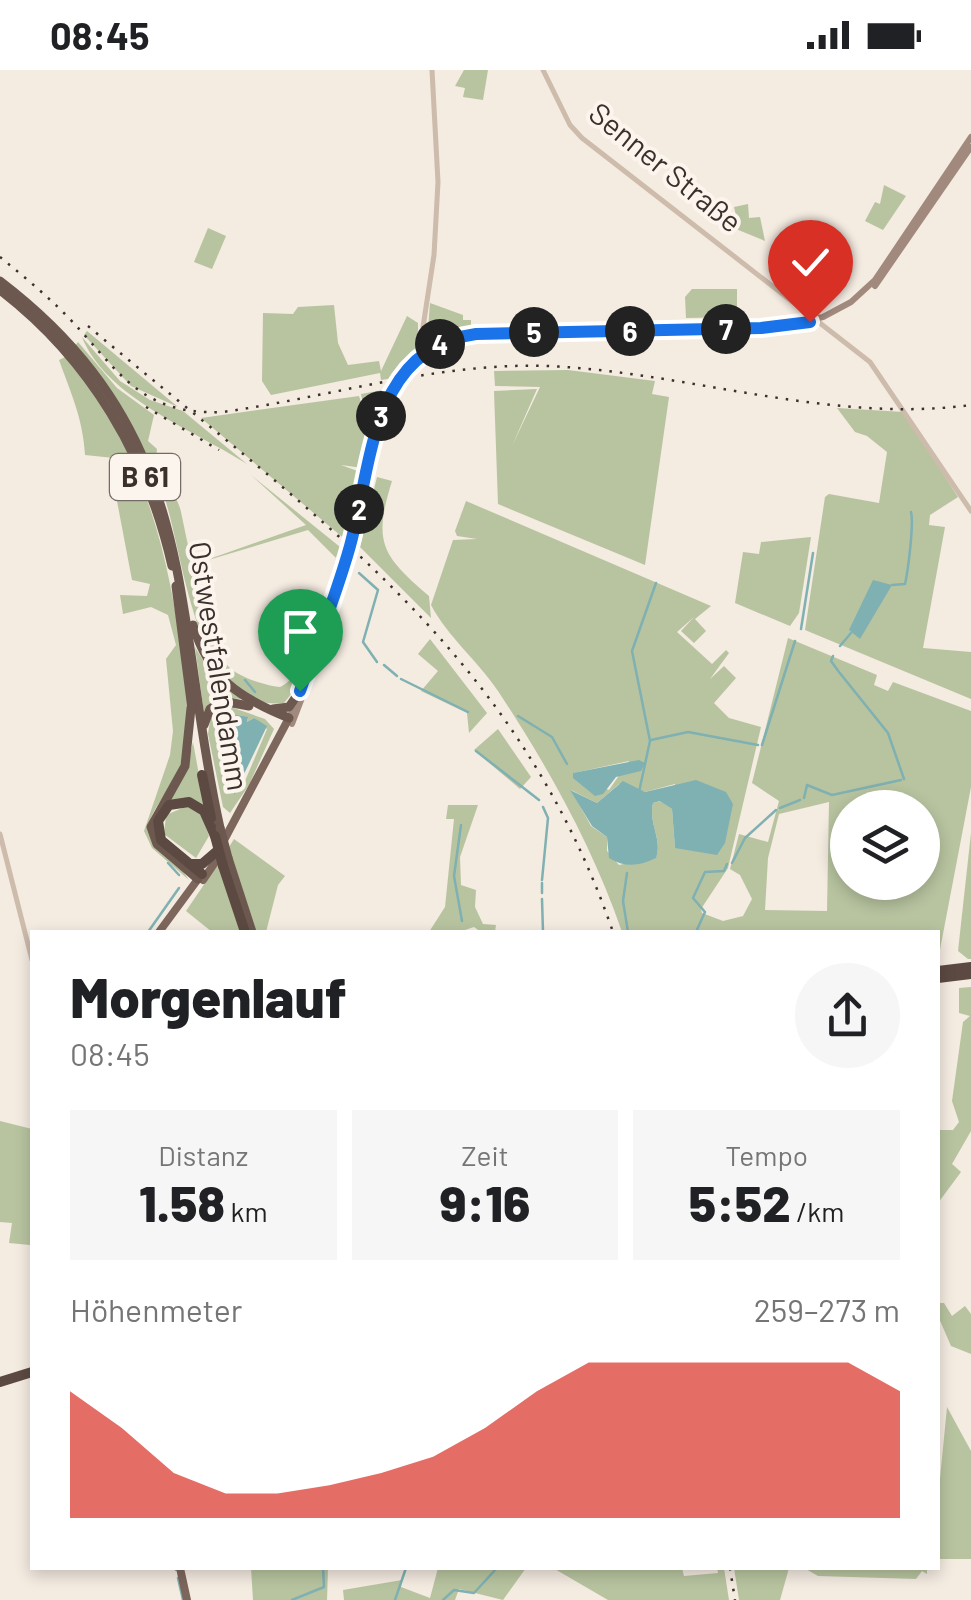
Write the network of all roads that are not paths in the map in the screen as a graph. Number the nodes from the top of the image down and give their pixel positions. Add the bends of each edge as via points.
1 (432, 70) edge
2 (543, 70) edge
3 (971, 138) edge
4 (971, 147) edge
5 (3, 288) edge
6 (802, 307) junction
7 (819, 321) junction
8 (797, 324) junction
9 (430, 352) junction
10 (971, 511) edge
11 (185, 601) junction
12 (300, 691) junction
13 (191, 700) junction
14 (266, 708) junction
15 (289, 722) junction
16 (202, 742) junction
17 (202, 775) joint
18 (217, 832) junction
19 (0, 834) edge
20 (216, 852) junction
21 (189, 864) junction
22 (201, 877) junction
23 (163, 930) edge
24 (247, 930) edge
25 (30, 952) edge
26 (971, 970) edge
27 (940, 974) edge
28 (30, 1375) edge
29 (0, 1385) edge
30 (180, 1570) edge
31 (187, 1600) edge

1 - 9 street via 438,182 423,327
2 - 6 street, Senner Straße via 582,138
3 - 7 main road via 876,280
4 - 7 main road via 878,283 853,306
5 - 11 highway, Ostwestfalendamm / B 61 via 76,352 137,442 169,522
5 - 13 highway, Ostwestfalendamm / B 61 via 80,368 138,459 168,546
6 - 7 street, Senner Straße
6 - 8 street
7 - 8 main road
7 - 9 main road via 760,333 478,338
7 - 10 street, Senner Straße via 882,375
8 - 9 main road via 476,334
9 - 12 main road via 404,372 386,402 349,551
9 - 15 main road via 406,376 386,414 341,596
11 - 14 highway, B 61 via 214,673
11 - 16 highway, Ostwestfalendamm / B 61
12 - 14 highway via 287,708
12 - 15 main road
13 - 17 highway, Ostwestfalendamm / B 61
13 - 22 highway, B 61 via 185,766 152,827 158,844
14 - 15 highway, B 61
15 - 16 highway via 222,701 207,713
15 - 20 main road
15 - 22 main road via 255,798
16 - 18 highway, Ostwestfalendamm / B 61
17 - 18 highway, Ostwestfalendamm / B 61
18 - 21 highway via 196,804 166,808 158,834
18 - 24 highway, Ostwestfalendamm / B 61, bridge
19 - 25 street
20 - 21 highway via 202,864
20 - 22 main road
21 - 22 highway
22 - 23 main road
26 - 27 highway
28 - 29 highway
30 - 31 main road

